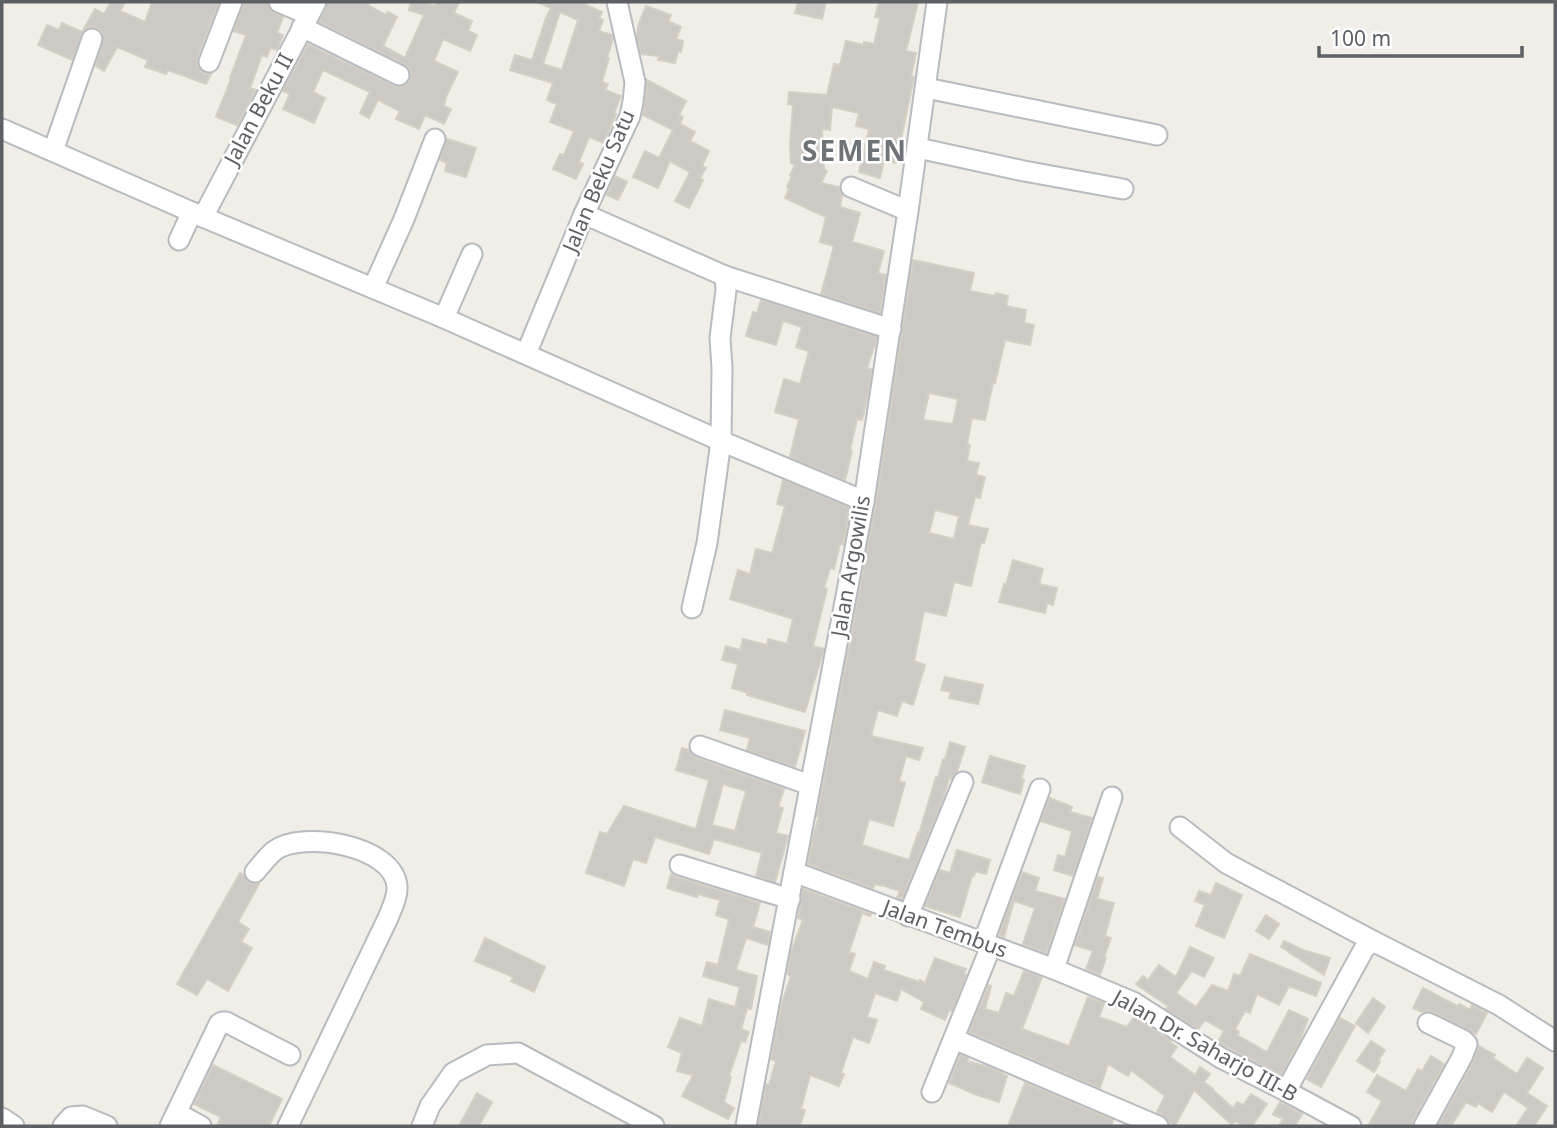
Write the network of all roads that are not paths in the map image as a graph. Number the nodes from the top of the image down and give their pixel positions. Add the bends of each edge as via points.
1 (232, 2) edge
2 (279, 2) edge
3 (617, 2) edge
4 (937, 2) edge
5 (309, 14) edge
6 (92, 39) dead end
7 (209, 62) dead end
8 (399, 75) dead end
9 (926, 88) junction
10 (2, 129) edge
11 (1157, 135) dead end
12 (435, 139) dead end
13 (918, 148) junction
14 (53, 151) junction
15 (851, 187) dead end
16 (1123, 189) dead end
17 (908, 211) junction
18 (197, 214) junction
19 (584, 214) junction
20 (179, 240) dead end
21 (472, 254) dead end
22 (725, 276) junction
23 (373, 288) junction
24 (444, 318) junction
25 (891, 330) junction
26 (526, 354) junction
27 (721, 441) junction
28 (864, 501) junction
29 (692, 608) dead end
30 (700, 746) dead end
31 (963, 782) dead end
32 (810, 785) junction
33 (1040, 789) dead end
34 (1112, 797) dead end
35 (1180, 827) dead end
36 (680, 865) dead end
37 (255, 872) dead end
38 (794, 873) junction
39 (790, 899) junction
40 (908, 916) junction
41 (1373, 941) junction
42 (987, 944) junction
43 (1054, 970) junction
44 (1097, 987) joint
45 (1428, 1023) dead end
46 (954, 1039) junction
47 (1555, 1041) edge
48 (290, 1055) dead end
49 (1286, 1091) junction
50 (932, 1092) dead end
51 (2, 1118) edge
52 (174, 1120) edge
53 (14, 1126) edge
54 (63, 1126) edge
55 (107, 1126) edge
56 (201, 1126) edge
57 (288, 1126) edge
58 (422, 1126) edge
59 (654, 1126) edge
60 (746, 1126) edge
61 (1158, 1126) edge
62 (1351, 1126) edge
63 (1424, 1126) edge

1 - 7 street
2 - 5 street
3 - 19 street, Jalan Beku Satu via 635,82 634,102
4 - 9 street, Jalan Argowilis
5 - 8 street
5 - 18 street, Jalan Beku II
6 - 14 street
9 - 11 street
9 - 13 street, Jalan Argowilis
10 - 14 street
12 - 23 street
13 - 16 street
13 - 17 street, Jalan Argowilis
14 - 18 street
15 - 17 street
17 - 25 street, Jalan Argowilis
18 - 20 street, Jalan Beku II
18 - 23 street
19 - 22 street
19 - 26 street, Jalan Beku Satu
21 - 24 street
22 - 25 street
22 - 27 street
23 - 24 street
24 - 26 street
25 - 28 street, Jalan Argowilis
26 - 27 street
27 - 28 street
27 - 29 street via 707,543
28 - 32 street, Jalan Argowilis
30 - 32 street
31 - 40 street
32 - 38 street, Jalan Argowilis
33 - 42 street
34 - 43 street
35 - 41 street via 1226,863
36 - 39 street
37 - 57 street via 275,850 298,842 326,841 377,858 391,869 397,886 388,918
38 - 39 street, Jalan Argowilis
38 - 40 street, Jalan Tembus
39 - 60 street, Jalan Argowilis
40 - 42 street, Jalan Tembus
41 - 47 street via 1499,1005
41 - 49 street via 1364,949
42 - 43 street, Jalan Tembus
42 - 46 street
43 - 44 street, Jalan Tembus
44 - 49 street, Jalan Dr. Saharjo III-B via 1133,1002 1221,1058
45 - 63 street via 1467,1044
46 - 50 street
46 - 61 street
48 - 52 street via 222,1022
49 - 62 street, Jalan Dr. Saharjo III-B
51 - 53 street
52 - 56 street
54 - 55 street via 71,1117 83,1116
58 - 59 street via 429,1106 453,1073 487,1055 518,1053

